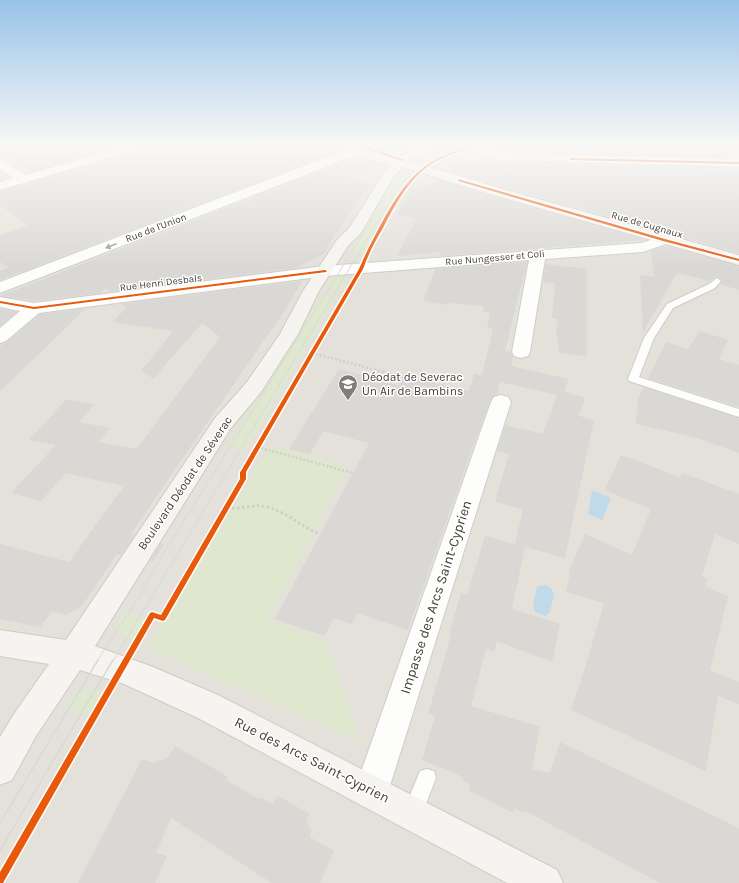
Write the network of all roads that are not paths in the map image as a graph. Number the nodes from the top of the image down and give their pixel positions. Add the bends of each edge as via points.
1 (262, 187) edge
2 (382, 187) edge
3 (484, 187) edge
4 (664, 240) junction
5 (538, 255) junction
6 (730, 260) edge
7 (325, 272) junction
8 (717, 281) dead end
9 (0, 288) edge
10 (0, 302) edge
11 (34, 308) junction
12 (0, 337) edge
13 (521, 352) dead end
14 (501, 402) dead end
15 (739, 413) edge
16 (0, 643) edge
17 (73, 655) junction
18 (0, 768) edge
19 (426, 778) dead end
20 (371, 792) junction
21 (413, 812) junction
22 (544, 883) edge

1 -> 9 street, Rue de l'Union
2 - 7 street, Boulevard Déodat de Séverac via 356,230 342,244
3 - 4 street, Rue de Cugnaux
4 - 5 street, Rue Nungesser et Coli via 643,247
4 - 6 street, Rue de Cugnaux
5 - 7 street, Rue Nungesser et Coli
5 - 13 street
7 - 11 street, Rue Henri Desbals
7 - 17 street, Boulevard Déodat de Séverac via 311,291 289,334 254,387 223,423
8 - 15 lane via 712,286 670,306 649,338 633,379
10 - 11 street, Rue Henri Desbals
11 - 12 street
14 - 20 street, Impasse des Arcs Saint-Cyprien
16 - 17 street, Rue des Arcs Saint-Cyprien
17 - 18 street, Boulevard Déodat de Séverac via 25,725
17 - 20 street, Rue des Arcs Saint-Cyprien via 154,680
19 - 21 lane
20 - 21 street, Rue des Arcs Saint-Cyprien
21 - 22 street, Rue des Arcs Saint-Cyprien

